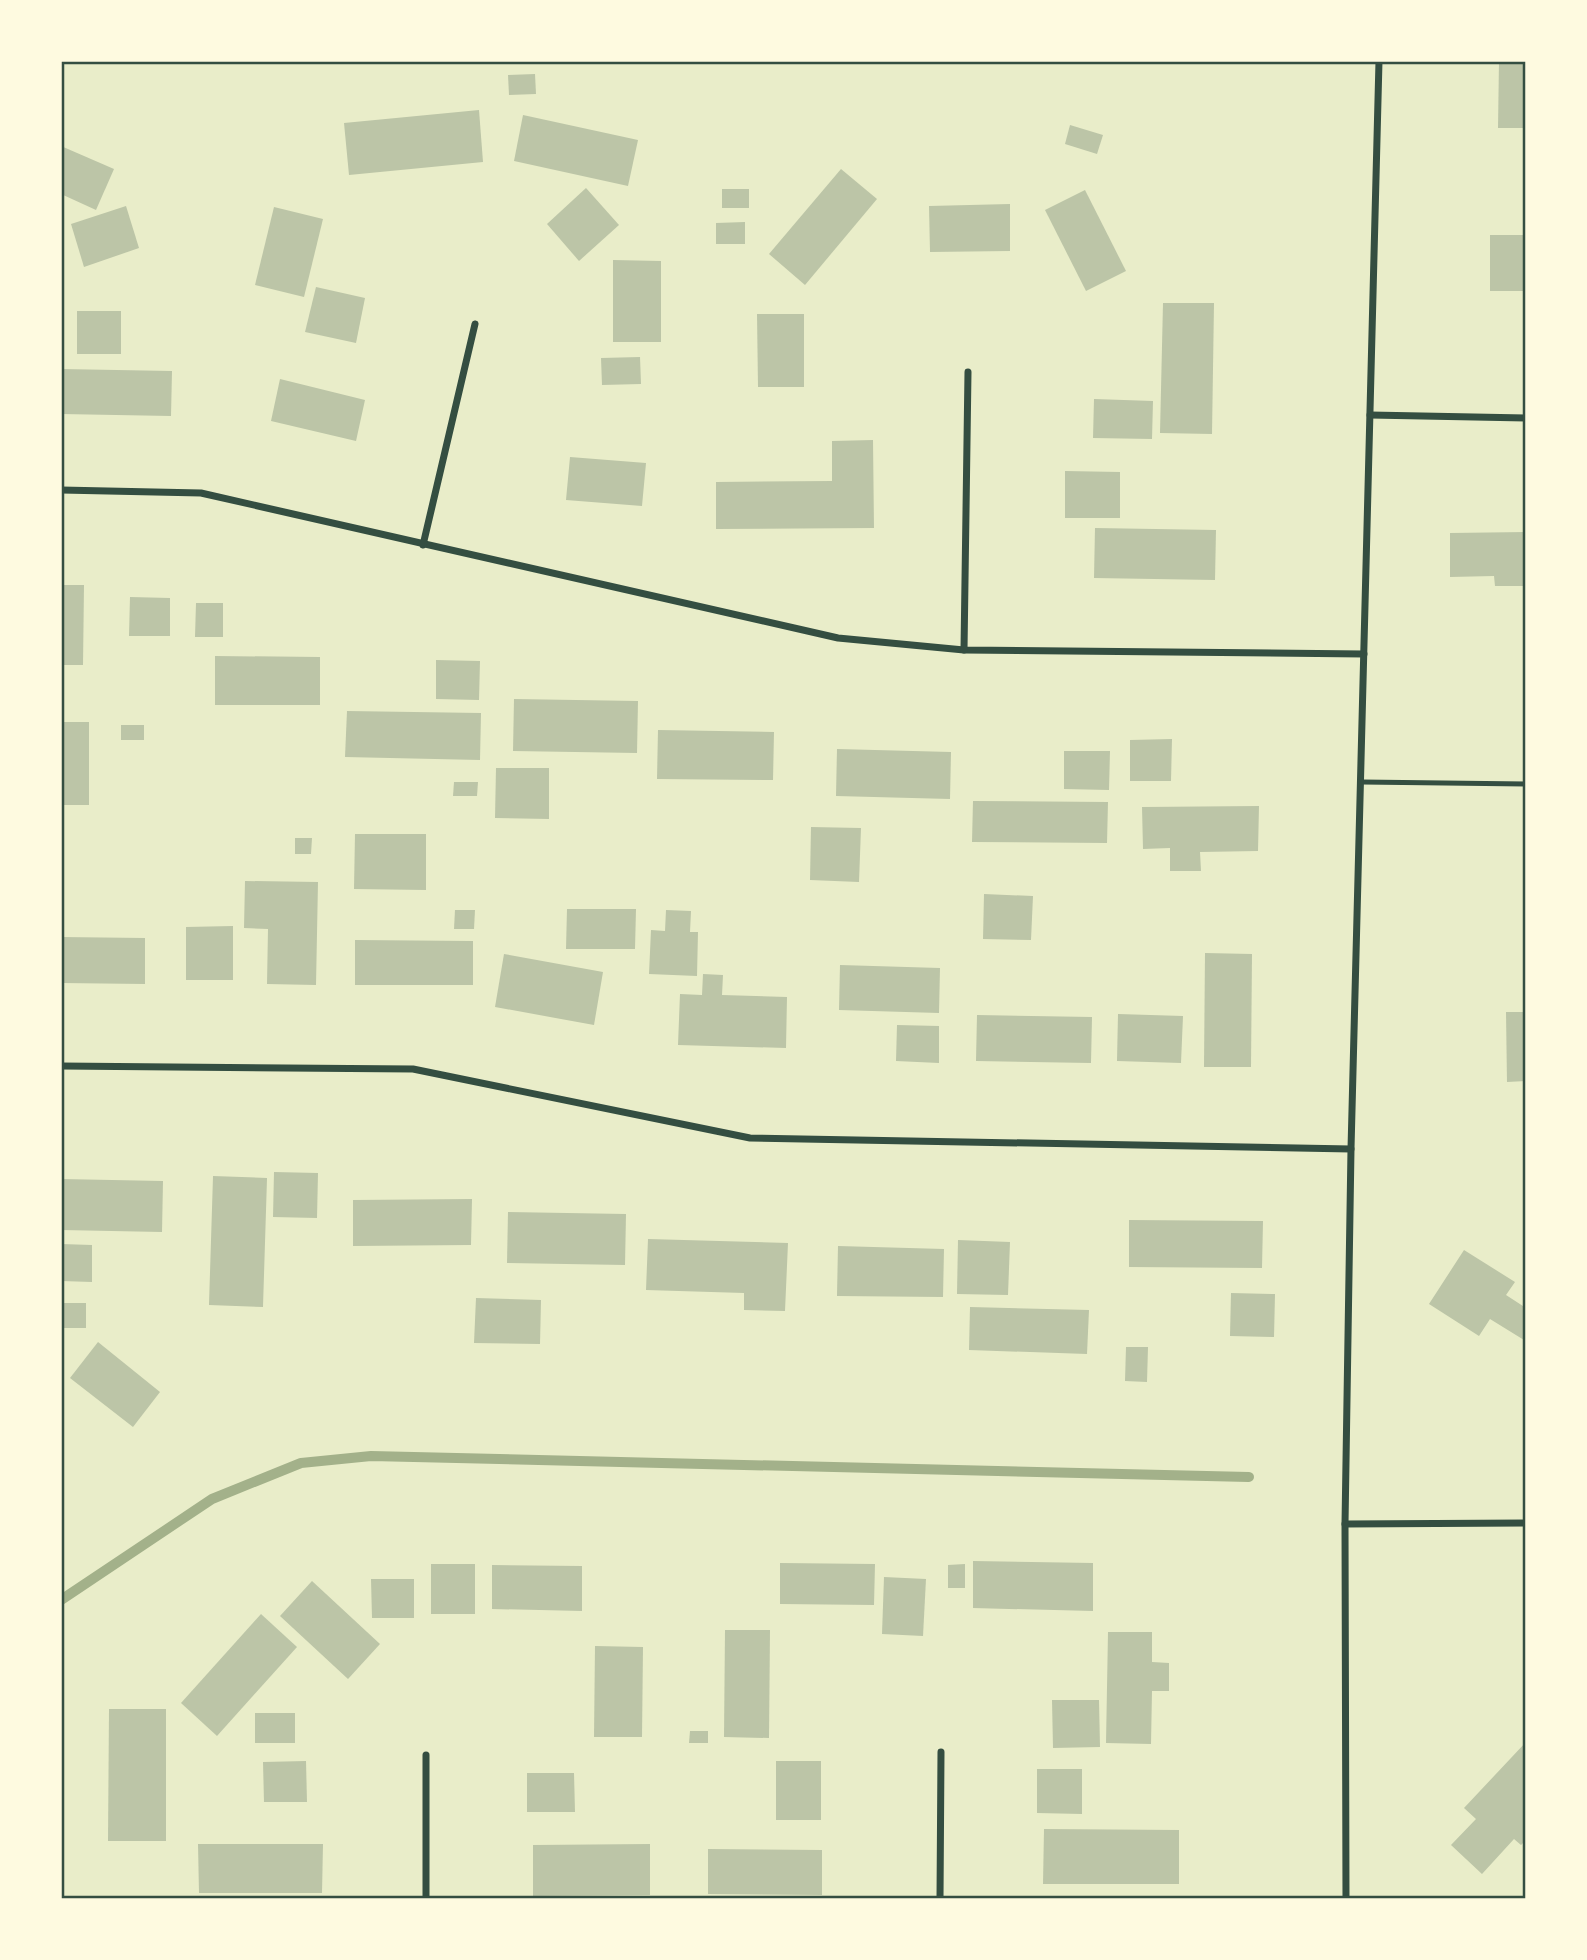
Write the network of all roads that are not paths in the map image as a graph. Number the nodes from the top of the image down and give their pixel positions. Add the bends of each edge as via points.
1 (1379, 61) edge
2 (475, 324) dead end
3 (968, 372) dead end
4 (1370, 415) junction
5 (1526, 418) edge
6 (61, 490) edge
7 (423, 545) junction
8 (964, 650) junction
9 (1364, 654) junction
10 (1362, 782) junction
11 (1526, 784) edge
12 (61, 1066) edge
13 (1351, 1149) junction
14 (1526, 1523) edge
15 (1345, 1524) junction
16 (941, 1752) dead end
17 (426, 1755) dead end
18 (426, 1899) edge
19 (940, 1899) edge
20 (1346, 1899) edge

1 - 4 street
2 - 7 street
3 - 8 street
4 - 5 street
4 - 9 street
6 - 7 street via 201,493
7 - 8 street via 838,638
8 - 9 street
9 - 10 street
10 - 11 lane
10 - 13 street
12 - 13 street via 414,1069 750,1138
13 - 15 street
14 - 15 street
15 - 20 street
16 - 19 street
17 - 18 street

